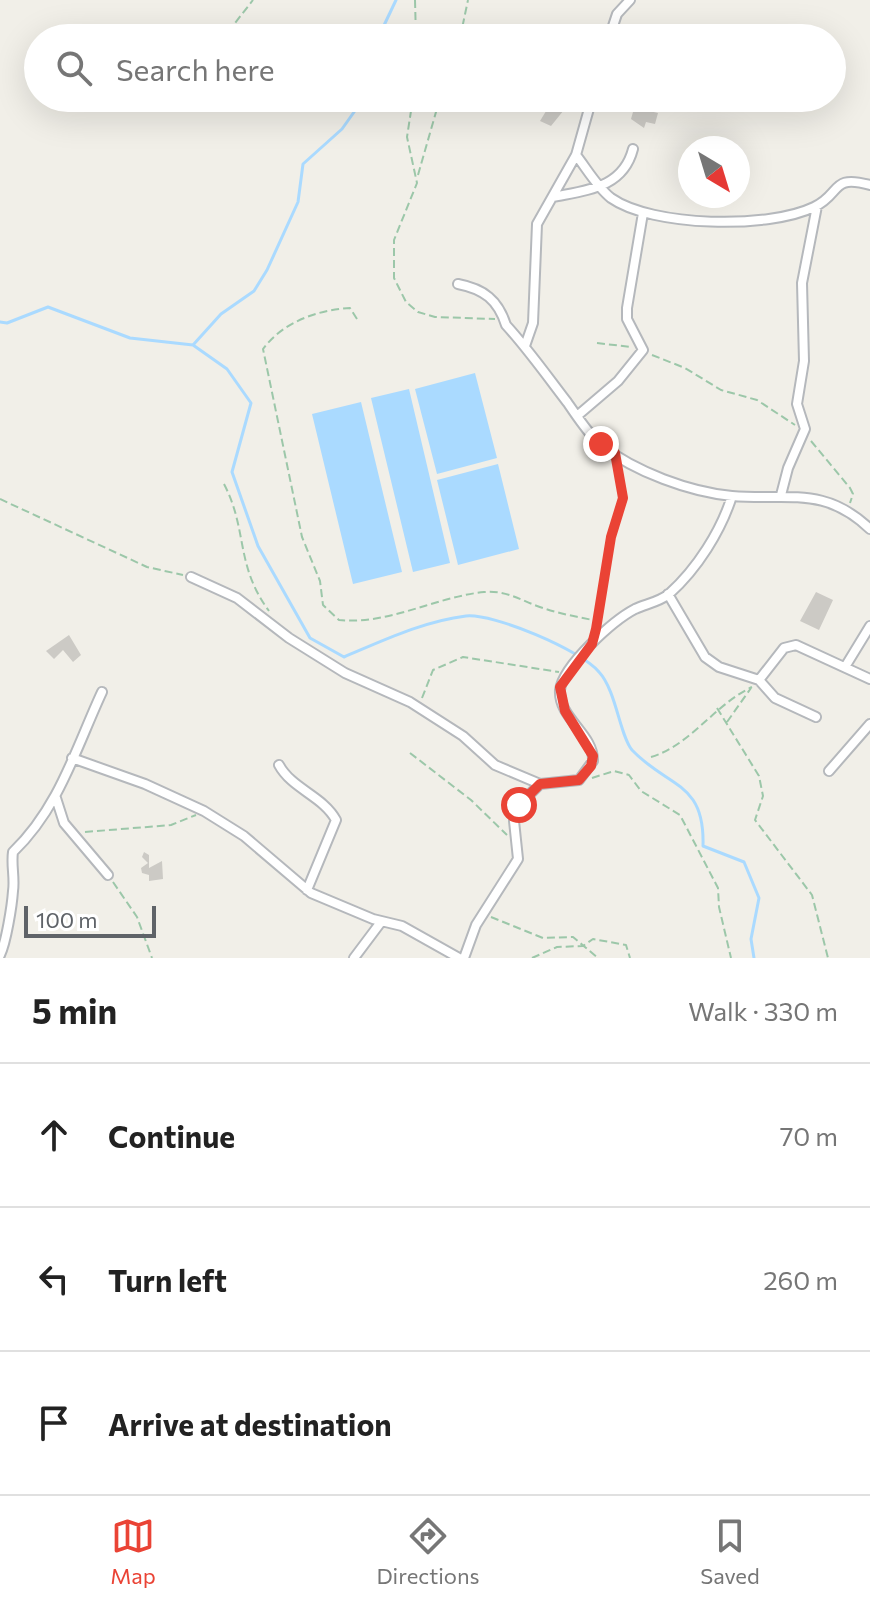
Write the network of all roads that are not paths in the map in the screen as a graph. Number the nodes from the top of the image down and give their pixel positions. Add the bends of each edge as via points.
1 (630, 0) edge
2 (614, 24) edge
3 (588, 112) edge
4 (633, 149) dead end
5 (576, 155) junction
6 (870, 185) edge
7 (600, 187) junction
8 (553, 197) junction
9 (817, 206) junction
10 (643, 213) junction
11 (458, 284) dead end
12 (525, 346) junction
13 (577, 416) junction
14 (781, 495) junction
15 (732, 496) junction
16 (870, 529) edge
17 (191, 577) road end
18 (668, 594) junction
19 (870, 626) edge
20 (845, 667) junction
21 (870, 679) edge
22 (755, 684) junction
23 (102, 692) dead end
24 (816, 717) dead end
25 (870, 724) edge
26 (72, 758) junction
27 (279, 765) dead end
28 (829, 771) dead end
29 (540, 784) junction
30 (56, 798) junction
31 (108, 875) road end
32 (307, 890) junction
33 (381, 922) junction
34 (0, 955) edge
35 (354, 958) edge
36 (462, 958) edge

1 - 2 street
3 - 5 street
4 - 7 street via 616,180
5 - 7 street
5 - 8 street
6 - 9 street via 848,179
7 - 8 street
7 - 10 street
8 - 12 street via 535,235 533,323
9 - 10 street via 737,221 687,221
9 - 14 street via 802,283 804,361 797,404 805,433
10 - 13 street via 627,308 643,350 618,381
11 - 12 street via 486,293
12 - 13 street
13 - 15 street via 601,444 663,478
14 - 15 street
14 - 16 street via 822,499
15 - 18 street via 721,528
17 - 29 street via 237,598 345,673 410,702 463,736 495,765
18 - 22 street via 705,657
18 - 29 street via 633,610 584,651 572,668 560,687 561,701 593,756 591,766 579,780
19 - 20 street
20 - 21 street
20 - 22 street via 811,649 790,646
22 - 24 street
23 - 26 street
25 - 28 street
26 - 30 street
26 - 32 street via 204,811 244,836
27 - 32 street via 336,820
29 - 36 street via 515,816 518,859 483,912
30 - 31 street via 64,823
30 - 34 street via 13,852 14,890
32 - 33 street
33 - 35 street
33 - 36 street via 402,926

